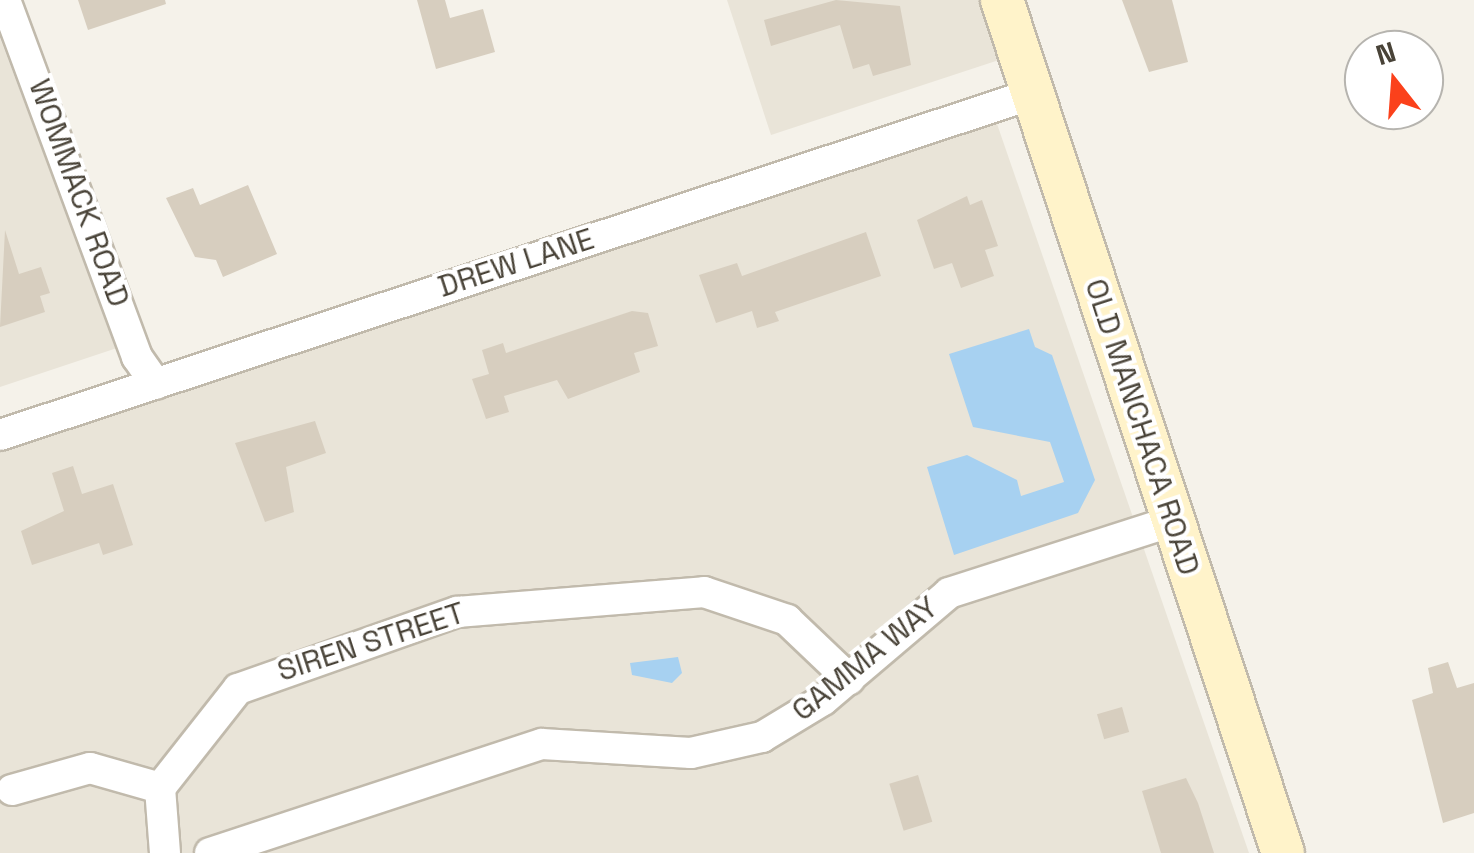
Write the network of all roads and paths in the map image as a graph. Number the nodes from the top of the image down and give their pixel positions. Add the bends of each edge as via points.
1 (4, 0) edge
2 (1002, 0) edge
3 (1032, 94) junction
4 (156, 384) junction
5 (0, 435) edge
6 (1172, 520) junction
7 (849, 679) junction
8 (160, 788) junction
9 (12, 790) dead end
10 (164, 853) edge
11 (210, 853) edge
12 (1283, 853) edge

1 - 4 street, WOMMACK ROAD via 138,358
2 - 3 street, OLD MANCHACA ROAD
3 - 4 street, DREW LANE
3 - 6 street, OLD MANCHACA ROAD
4 - 5 street, DREW LANE
6 - 7 street, GAMMA WAY via 949,593
6 - 12 street, OLD MANCHACA ROAD
7 - 8 street, SIREN STREET via 802,630 736,598 677,592 477,607 238,689
7 - 11 street, GAMMA WAY via 762,737 727,747 667,754 542,744
8 - 9 street via 90,768
8 - 10 street

